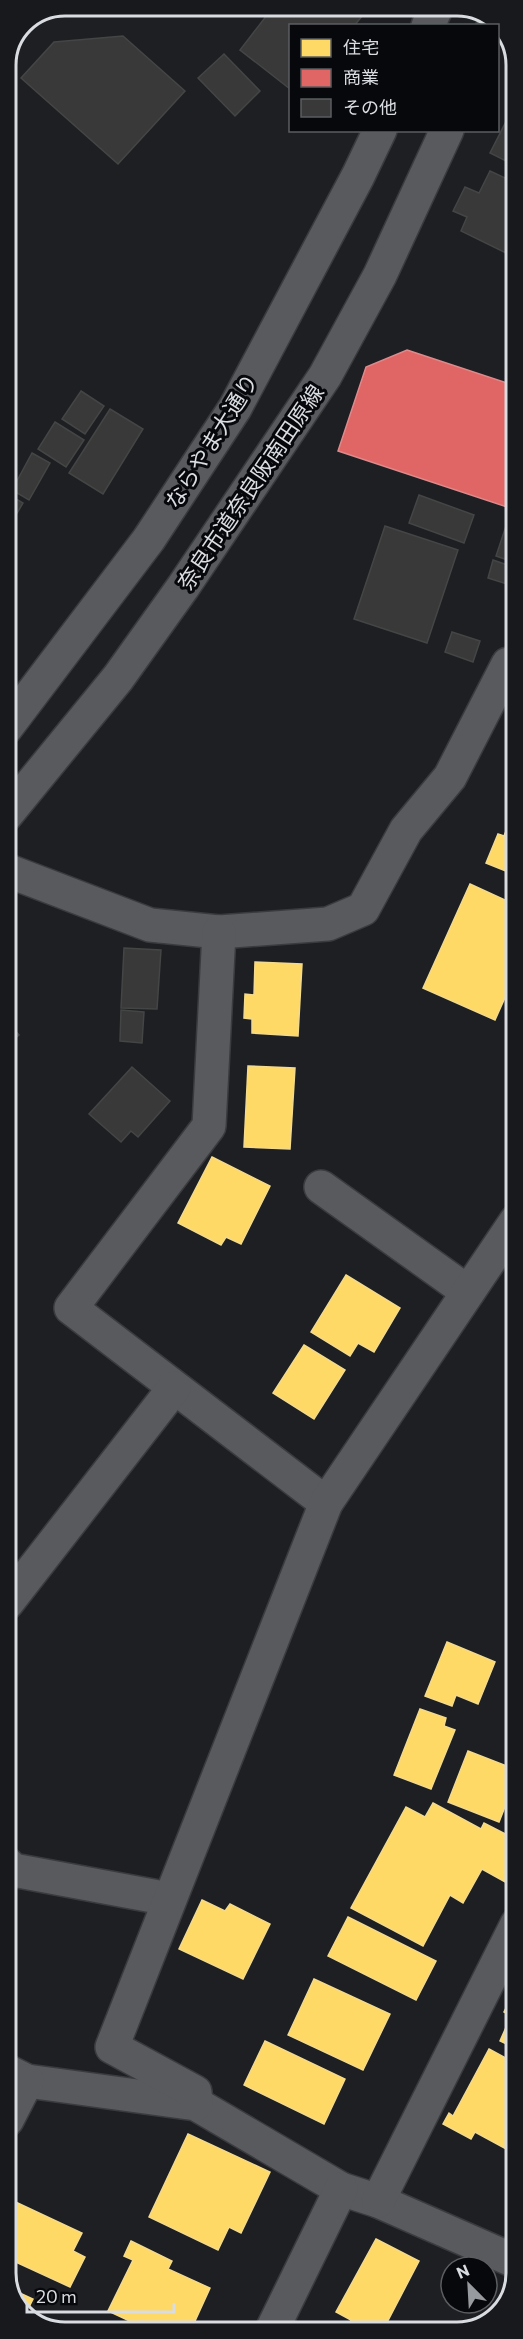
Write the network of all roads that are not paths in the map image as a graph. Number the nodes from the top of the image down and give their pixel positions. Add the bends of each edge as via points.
1 (379, 132) edge
2 (446, 132) edge
3 (506, 668) edge
4 (16, 715) edge
5 (16, 803) edge
6 (16, 874) edge
7 (219, 932) junction
8 (321, 1187) dead end
9 (506, 1236) edge
10 (468, 1292) junction
11 (174, 1388) junction
12 (326, 1503) junction
13 (16, 1591) edge
14 (16, 1871) edge
15 (169, 1899) junction
16 (506, 1946) edge
17 (17, 2076) edge
18 (196, 2104) junction
19 (341, 2189) junction
20 (378, 2201) junction
21 (506, 2257) edge
22 (276, 2322) edge

1 - 4 street, ならやま大通り via 235,408 149,539
2 - 5 street, 奈良市道奈良阪南田原線 via 380,275 325,376 118,678
3 - 7 street via 450,777 406,830 363,909 328,924
6 - 7 street via 150,925
7 - 11 street via 209,1126 70,1308
8 - 10 street
9 - 10 street
10 - 12 street
11 - 12 street
11 - 13 street
12 - 15 street
14 - 15 street
15 - 18 street via 112,2047 195,2092
16 - 20 street
17 - 18 street
18 - 19 street
19 - 20 street
19 - 22 street
20 - 21 street

